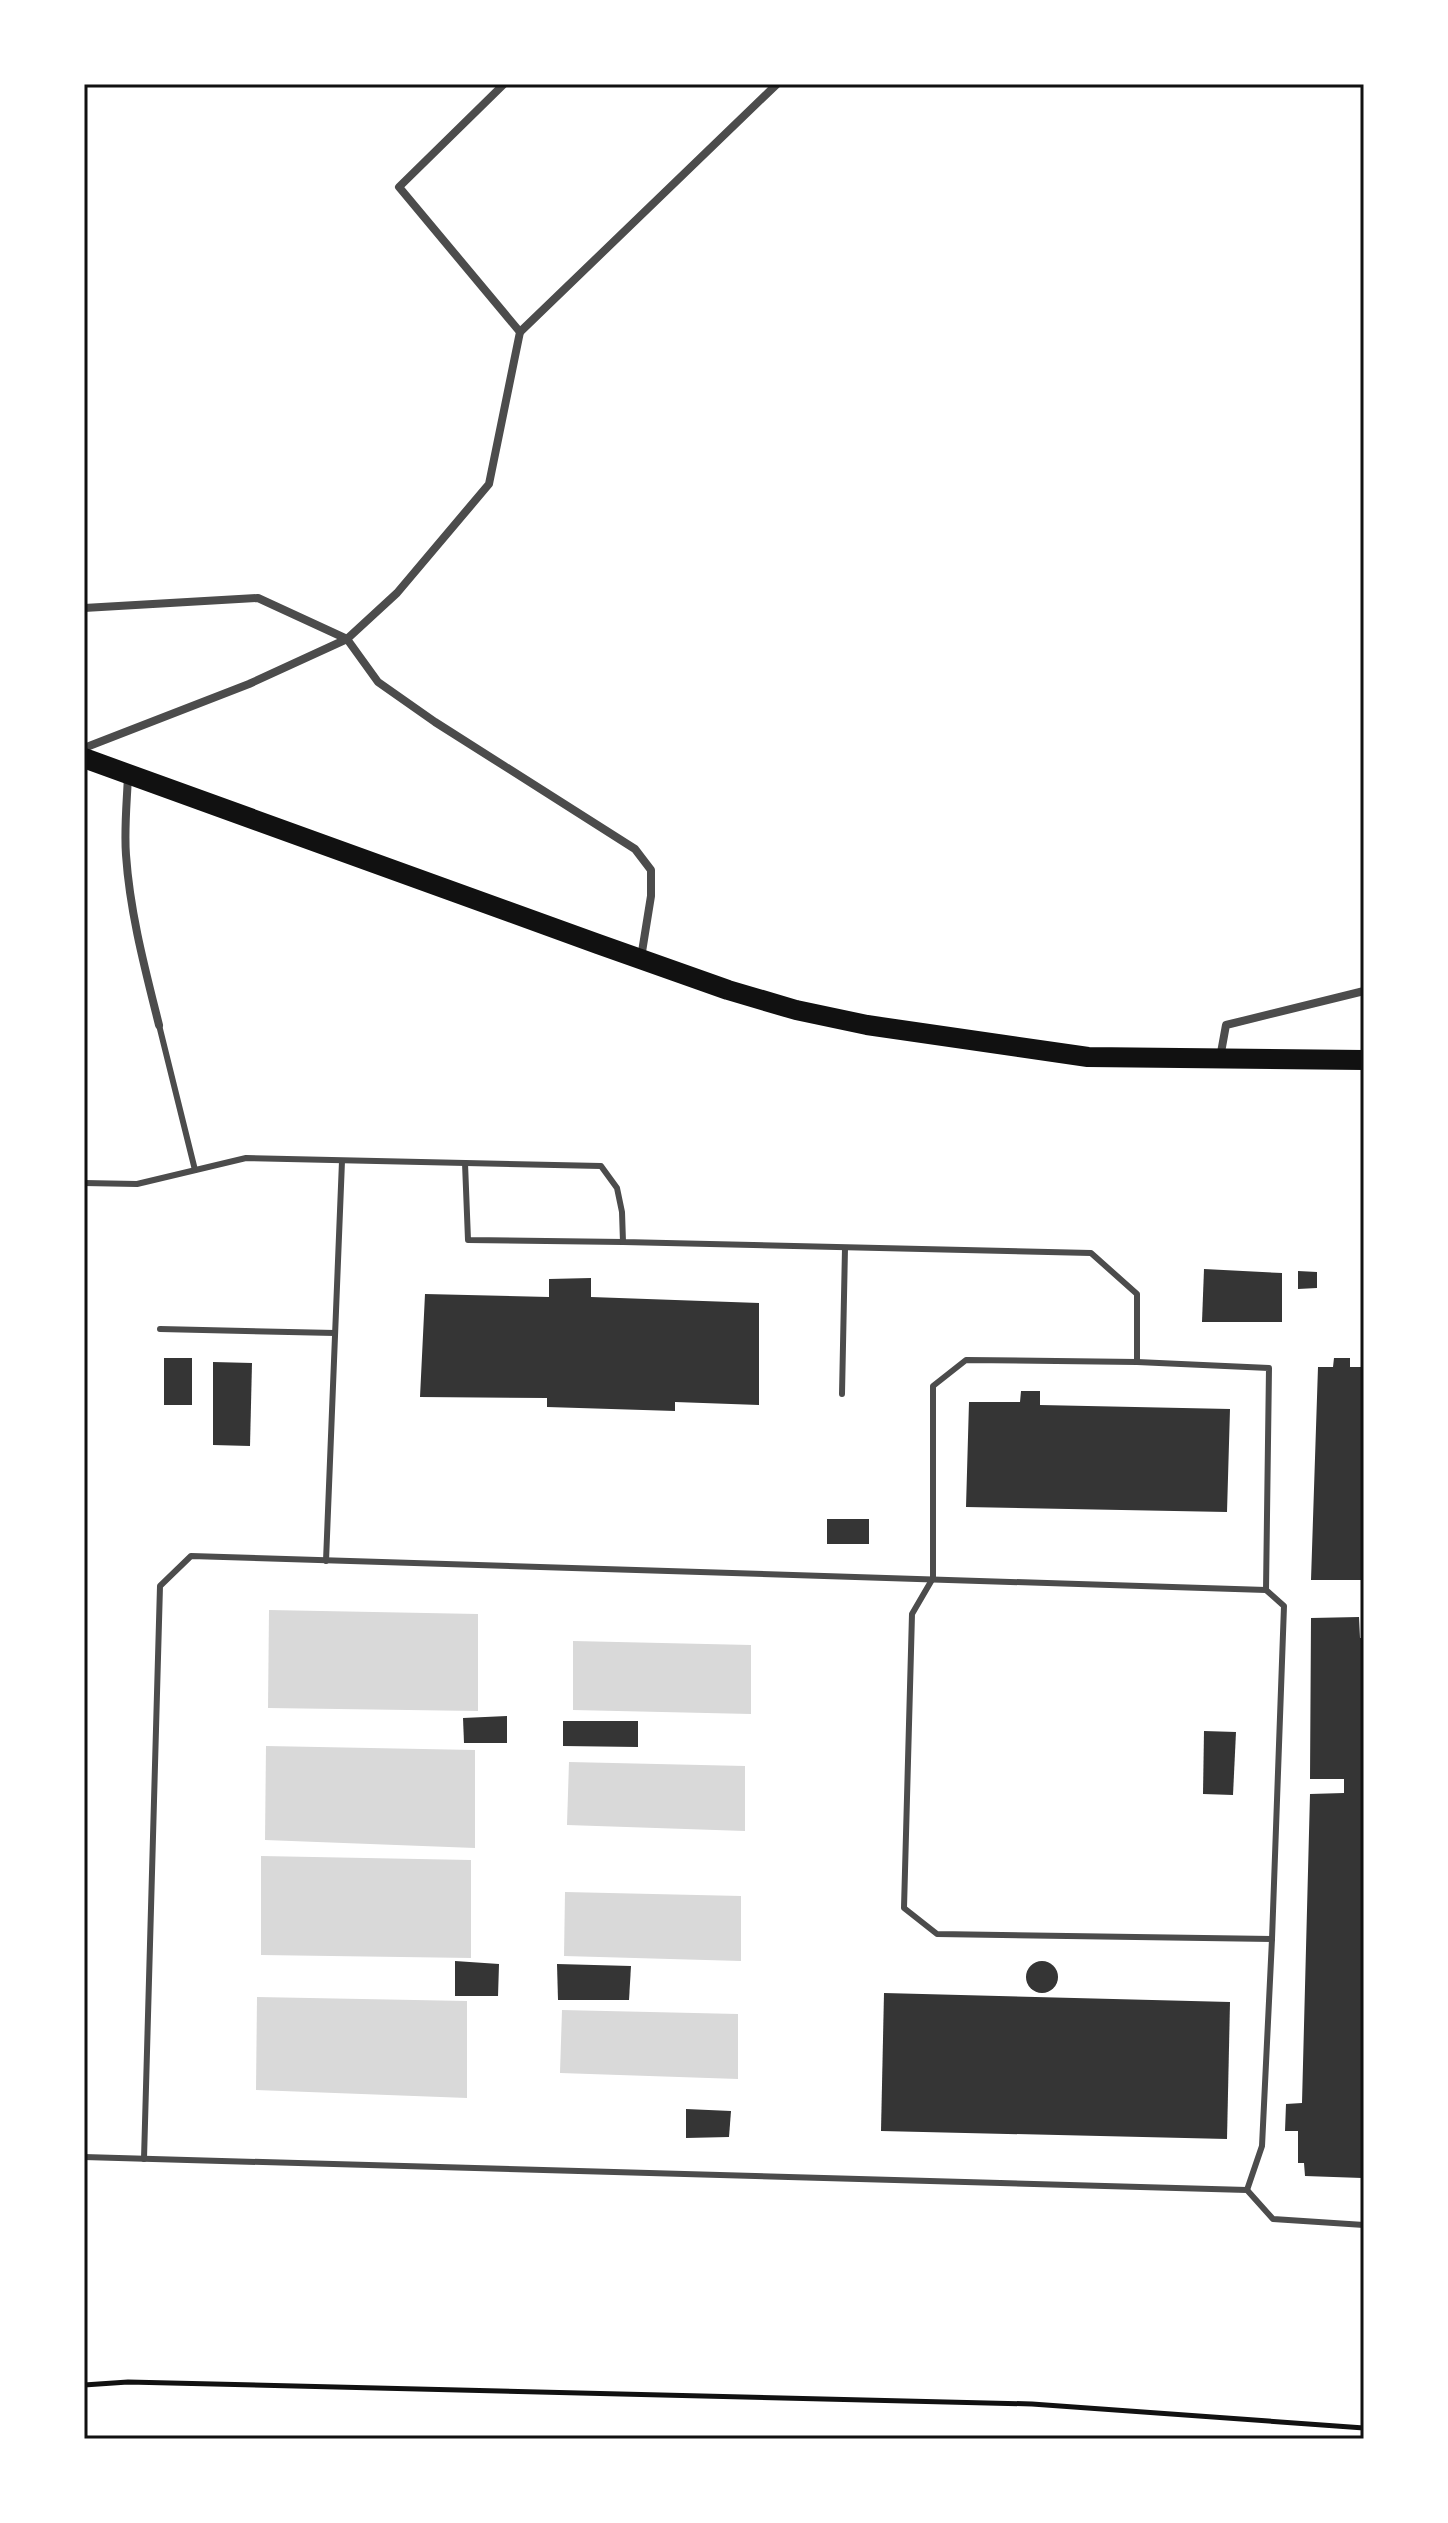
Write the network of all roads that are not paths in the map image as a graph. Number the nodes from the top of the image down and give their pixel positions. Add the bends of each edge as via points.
1 (504, 84) edge
2 (777, 84) edge
3 (520, 332) junction
4 (84, 608) edge
5 (347, 639) junction
6 (84, 748) edge
7 (84, 758) edge
8 (128, 775) junction
9 (641, 959) junction
10 (1364, 991) edge
11 (159, 1025) joint
12 (1220, 1059) junction
13 (1364, 1060) edge
14 (342, 1161) junction
15 (465, 1163) junction
16 (195, 1170) junction
17 (84, 1183) edge
18 (623, 1242) junction
19 (845, 1248) junction
20 (160, 1329) dead end
21 (335, 1333) junction
22 (1137, 1362) junction
23 (842, 1394) dead end
24 (326, 1561) junction
25 (933, 1578) junction
26 (1266, 1590) junction
27 (1272, 1939) junction
28 (84, 2157) edge
29 (144, 2159) junction
30 (1247, 2190) junction
31 (1364, 2225) edge

1 - 3 street via 399,187
2 - 3 street
3 - 5 street via 489,484 397,593
4 - 5 street via 258,598
5 - 6 street via 249,684
5 - 9 street via 378,682 635,849 651,870
7 - 8 main road
8 - 9 main road
8 - 11 street via 125,853 135,928
9 - 12 main road via 796,1010 867,1025 1088,1057
10 - 12 street via 1226,1025
11 - 16 lane
12 - 13 main road
14 - 15 lane
14 - 16 lane via 246,1158
14 - 21 lane
15 - 18 lane via 601,1166 617,1188
15 - 18 lane via 468,1240
16 - 17 lane via 137,1184
18 - 19 lane
19 - 22 lane via 1091,1253 1137,1294
19 - 23 lane
20 - 21 lane
21 - 24 lane
22 - 25 lane via 966,1360 933,1386
22 - 26 lane via 1269,1368
24 - 25 lane
24 - 29 lane via 191,1556 160,1586
25 - 26 lane
25 - 27 lane via 912,1614 904,1908 937,1934
26 - 27 lane via 1284,1606
27 - 30 lane via 1262,2146
28 - 29 lane
29 - 30 lane
30 - 31 lane via 1273,2219

